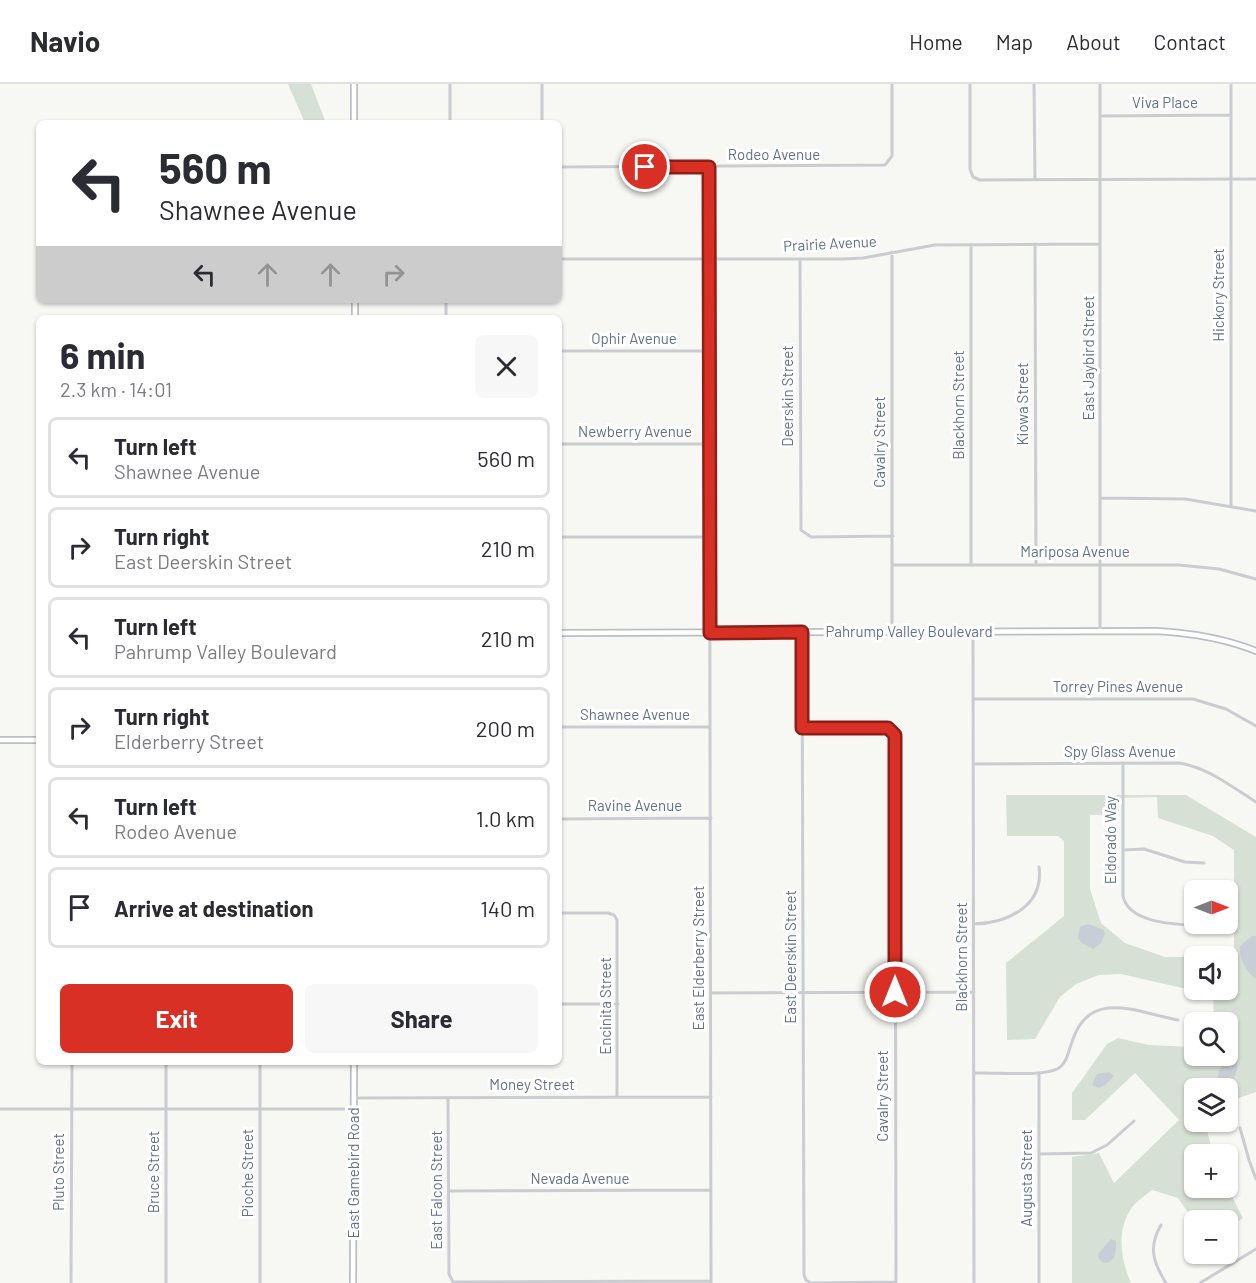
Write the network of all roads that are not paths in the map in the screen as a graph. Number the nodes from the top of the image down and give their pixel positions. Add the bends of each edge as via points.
1 (354, 84) edge
2 (450, 84) edge
3 (542, 84) edge
4 (892, 84) edge
5 (970, 84) edge
6 (1034, 84) edge
7 (1100, 84) edge
8 (1231, 84) edge
9 (1231, 115) junction
10 (1100, 116) junction
11 (354, 120) edge
12 (450, 120) edge
13 (542, 120) edge
14 (562, 167) edge
15 (709, 167) junction
16 (1256, 179) edge
17 (1035, 180) junction
18 (1100, 180) junction
19 (1231, 180) junction
20 (1035, 244) junction
21 (1100, 244) junction
22 (970, 245) junction
23 (892, 252) junction
24 (562, 259) edge
25 (709, 259) junction
26 (800, 259) junction
27 (562, 351) edge
28 (710, 351) junction
29 (562, 444) edge
30 (710, 444) junction
31 (1101, 498) junction
32 (1231, 505) junction
33 (1256, 511) edge
34 (892, 536) junction
35 (562, 537) edge
36 (710, 537) junction
37 (971, 564) junction
38 (1101, 564) junction
39 (892, 565) junction
40 (1036, 565) junction
41 (1256, 579) edge
42 (802, 632) junction
43 (892, 632) junction
44 (973, 632) junction
45 (1100, 632) junction
46 (562, 633) edge
47 (710, 633) junction
48 (1256, 651) edge
49 (973, 699) junction
50 (1256, 726) edge
51 (562, 727) edge
52 (710, 727) junction
53 (802, 728) junction
54 (0, 740) edge
55 (36, 740) edge
56 (1123, 763) junction
57 (973, 764) junction
58 (1256, 802) edge
59 (711, 818) junction
60 (562, 819) edge
61 (1123, 850) junction
62 (1203, 863) dead end
63 (1039, 867) dead end
64 (562, 913) edge
65 (974, 924) junction
66 (1184, 924) edge
67 (895, 992) junction
68 (974, 992) junction
69 (711, 993) junction
70 (803, 993) junction
71 (562, 1004) edge
72 (618, 1004) junction
73 (1178, 1020) dead end
74 (72, 1065) edge
75 (166, 1065) edge
76 (260, 1065) edge
77 (354, 1065) edge
78 (974, 1073) junction
79 (1039, 1073) junction
80 (617, 1097) junction
81 (711, 1097) junction
82 (354, 1098) junction
83 (448, 1098) junction
84 (166, 1108) junction
85 (0, 1109) edge
86 (72, 1109) junction
87 (354, 1109) junction
88 (260, 1110) junction
89 (1134, 1121) dead end
90 (1240, 1128) dead end
91 (1039, 1154) junction
92 (1256, 1179) edge
93 (711, 1190) junction
94 (449, 1191) junction
95 (1161, 1225) dead end
96 (1256, 1249) edge
97 (453, 1282) edge
98 (711, 1282) edge
99 (896, 1282) edge
100 (71, 1283) edge
101 (166, 1283) edge
102 (260, 1283) edge
103 (353, 1283) edge
104 (974, 1283) edge
105 (1039, 1283) edge
106 (1166, 1283) edge
107 (1200, 1283) edge

1 - 11 main road
2 - 12 street
3 - 13 street
4 - 15 street, Rodeo Avenue via 888,163
5 - 17 street via 973,177
6 - 17 street
7 - 10 street, East Jaybird Street
8 - 9 street, Hickory Street
9 - 10 street, Viva Place
9 - 19 street, Hickory Street
10 - 18 street, East Jaybird Street
14 - 15 street, Rodeo Avenue
15 - 25 street, East Elderberry Street
16 - 19 street
17 - 18 street
18 - 19 street
18 - 21 street, East Jaybird Street
19 - 32 street, Hickory Street
20 - 21 street, Prairie Avenue
20 - 22 street, Prairie Avenue
20 - 40 street, Kiowa Street
21 - 31 street, East Jaybird Street
22 - 23 street, Prairie Avenue
22 - 37 street, Blackhorn Street
23 - 26 street, Prairie Avenue via 863,258
23 - 34 street, Cavalry Street
24 - 25 street, Prairie Avenue
25 - 26 street, Prairie Avenue
25 - 28 street, East Elderberry Street
26 - 34 street, Deerskin Street via 800,526 803,533 816,537
27 - 28 street, Ophir Avenue
28 - 30 street, East Elderberry Street
29 - 30 street, Newberry Avenue
30 - 36 street, East Elderberry Street
31 - 32 street via 1185,499
31 - 38 street, East Jaybird Street
32 - 33 street
34 - 39 street, Cavalry Street
35 - 36 street
36 - 47 street, East Elderberry Street
37 - 39 street, Mariposa Avenue
37 - 40 street, Mariposa Avenue
38 - 40 street, Mariposa Avenue
38 - 41 street, Mariposa Avenue via 1201,567
38 - 45 street, East Jaybird Street
39 - 43 street, Cavalry Street
42 - 43 main road, Pahrump Valley Boulevard
42 - 47 main road, Pahrump Valley Boulevard
42 - 53 street, East Deerskin Street
43 - 44 main road, Pahrump Valley Boulevard
44 - 45 main road, Pahrump Valley Boulevard
44 - 49 street, Blackhorn Street
45 - 48 main road, Pahrump Valley Boulevard via 1196,634
46 - 47 main road, Pahrump Valley Boulevard
47 - 52 street, East Elderberry Street
49 - 50 street, Torrey Pines Avenue via 1193,699 1226,709
49 - 57 street, Blackhorn Street
51 - 52 street, Shawnee Avenue
52 - 59 street, East Elderberry Street
53 - 67 street, Cavalry Street via 877,727 892,730 895,735
53 - 70 street, East Deerskin Street
54 - 55 main road
56 - 57 street, Spy Glass Avenue
56 - 58 street, Spy Glass Avenue via 1190,765
56 - 61 street, Eldorado Way
57 - 65 street, Blackhorn Street
59 - 60 street, Ravine Avenue
59 - 69 street, East Elderberry Street
61 - 62 street via 1151,850 1185,862
61 - 66 street, Eldorado Way via 1123,896 1128,908 1165,923
63 - 65 street via 1039,889 1027,905 1003,920
64 - 72 street, Encinita Street via 615,916
65 - 68 street, Blackhorn Street
67 - 68 street
67 - 70 street
67 - 99 street, Cavalry Street
68 - 78 street, Blackhorn Street
69 - 70 street
69 - 81 street, East Elderberry Street
70 - 99 street, East Deerskin Street via 804,1275 811,1283
71 - 72 street
72 - 80 street, Encinita Street
73 - 79 street via 1124,1007 1099,1010 1080,1024 1062,1066
74 - 86 street, Pluto Street
75 - 84 street, Bruce Street
76 - 88 street, Pioche Street
77 - 82 main road, East Gamebird Road
78 - 79 street
78 - 104 street, Blackhorn Street
79 - 91 street, Augusta Street
80 - 81 street, Money Street
80 - 83 street, Money Street
81 - 93 street, East Elderberry Street
82 - 83 street, Money Street
82 - 87 main road, East Gamebird Road
83 - 94 street, East Falcon Street
84 - 86 street
84 - 88 street
84 - 101 street, Bruce Street
85 - 86 street
86 - 100 street, Pluto Street
87 - 88 street
87 - 103 main road, East Gamebird Road
88 - 102 street, Pioche Street
89 - 91 street via 1107,1145 1091,1153
90 - 92 street
91 - 105 street, Augusta Street
93 - 94 street, Nevada Avenue
93 - 98 street, East Elderberry Street
94 - 97 street, East Falcon Street via 448,1274
95 - 106 street via 1152,1250
96 - 107 street
97 - 98 street

